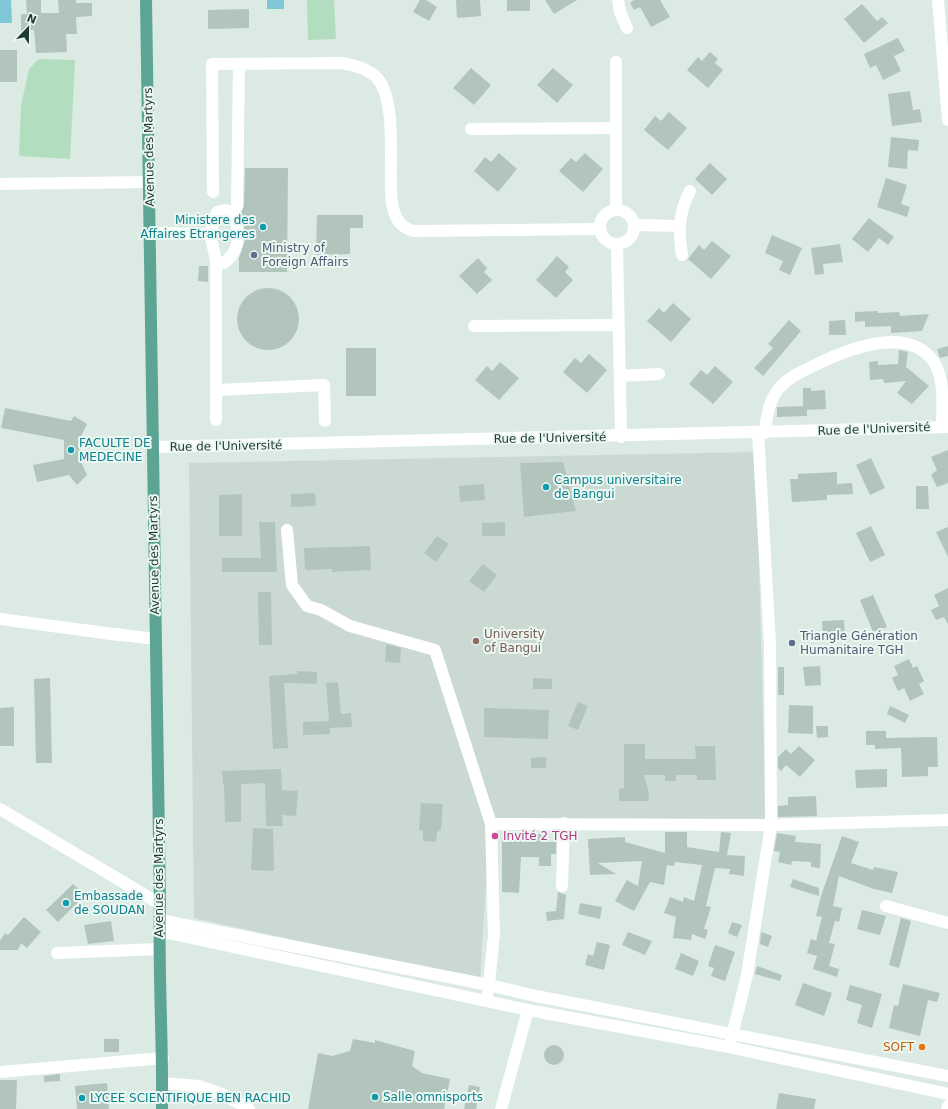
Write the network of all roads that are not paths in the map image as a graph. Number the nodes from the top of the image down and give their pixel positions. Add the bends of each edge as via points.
1 (146, 0) edge
2 (618, 0) edge
3 (938, 0) edge
4 (627, 28) dead end
5 (946, 54) edge
6 (616, 62) dead end
7 (239, 64) junction
8 (948, 120) edge
9 (616, 128) junction
10 (471, 129) dead end
11 (150, 182) junction
12 (0, 184) edge
13 (690, 191) dead end
14 (213, 192) dead end
15 (616, 209) junction
16 (233, 212) junction
17 (635, 225) junction
18 (679, 226) junction
19 (600, 229) junction
20 (151, 233) junction
21 (210, 234) junction
22 (616, 244) junction
23 (682, 255) dead end
24 (216, 260) junction
25 (618, 325) junction
26 (474, 326) dead end
27 (659, 374) dead end
28 (620, 376) junction
29 (216, 390) junction
30 (216, 420) dead end
31 (325, 421) dead end
32 (945, 427) edge
33 (761, 432) junction
34 (621, 437) junction
35 (152, 447) junction
36 (287, 530) dead end
37 (0, 619) edge
38 (155, 639) junction
39 (0, 809) edge
40 (948, 820) edge
41 (564, 823) junction
42 (491, 824) junction
43 (771, 825) junction
44 (562, 886) dead end
45 (160, 904) junction
46 (886, 906) dead end
47 (948, 923) edge
48 (159, 925) junction
49 (158, 949) junction
50 (57, 953) dead end
51 (489, 985) junction
52 (487, 1000) junction
53 (528, 1010) junction
54 (732, 1033) junction
55 (729, 1047) junction
56 (163, 1058) junction
57 (0, 1072) edge
58 (948, 1076) edge
59 (162, 1083) junction
60 (948, 1094) edge
61 (162, 1109) edge
62 (249, 1109) edge
63 (501, 1109) edge

1 - 11 main road, Avenue des Martyrs
2 - 4 street
3 - 5 street
5 - 8 street
6 - 9 street
7 - 14 street via 212,64
7 - 16 street via 237,206
7 - 19 street via 342,63 356,65 376,77 385,91 390,119 391,200 394,214 403,226 414,231
9 - 10 street
9 - 15 street
11 - 12 street
11 - 20 main road, Avenue des Martyrs
13 - 18 street via 683,204
15 - 17 street via 628,212 633,217
15 - 19 street via 604,215 600,221
16 - 21 street via 217,212
16 - 24 street via 238,247 233,256 224,263
17 - 18 street
17 - 22 street via 630,240
18 - 23 street
19 - 22 street via 603,237
20 - 21 street
20 - 35 main road, Avenue des Martyrs
21 - 24 street
22 - 25 street
24 - 29 street
25 - 26 street
25 - 28 street
27 - 28 street
28 - 34 street
29 - 30 street
29 - 31 street via 324,385
32 - 33 street, Rue de l'Université
32 - 33 street via 939,374 930,357 916,347 895,342 874,343 839,353 789,378 778,389
33 - 34 street, Rue de l'Université
33 - 43 street via 769,636
34 - 35 street, Rue de l'Université
35 - 38 main road, Avenue des Martyrs
36 - 42 street via 292,585 307,606 321,610 350,626 435,650
37 - 38 street
38 - 45 main road, Avenue des Martyrs
39 - 45 street
40 - 43 street
41 - 42 street
41 - 43 street
41 - 44 street
42 - 51 street via 494,935
43 - 54 street via 747,975
45 - 48 main road, Avenue des Martyrs
46 - 47 street
48 - 49 main road, Avenue des Martyrs
48 - 51 street
48 - 52 street
49 - 50 street
49 - 56 main road, Avenue des Martyrs
51 - 52 street
51 - 54 street
52 - 53 street
53 - 55 street
53 - 63 street
54 - 55 street
54 - 58 street
55 - 60 street
56 - 57 street
56 - 59 main road, Avenue des Martyrs
59 - 61 main road, Avenue des Martyrs
59 - 62 street via 199,1086 222,1094

